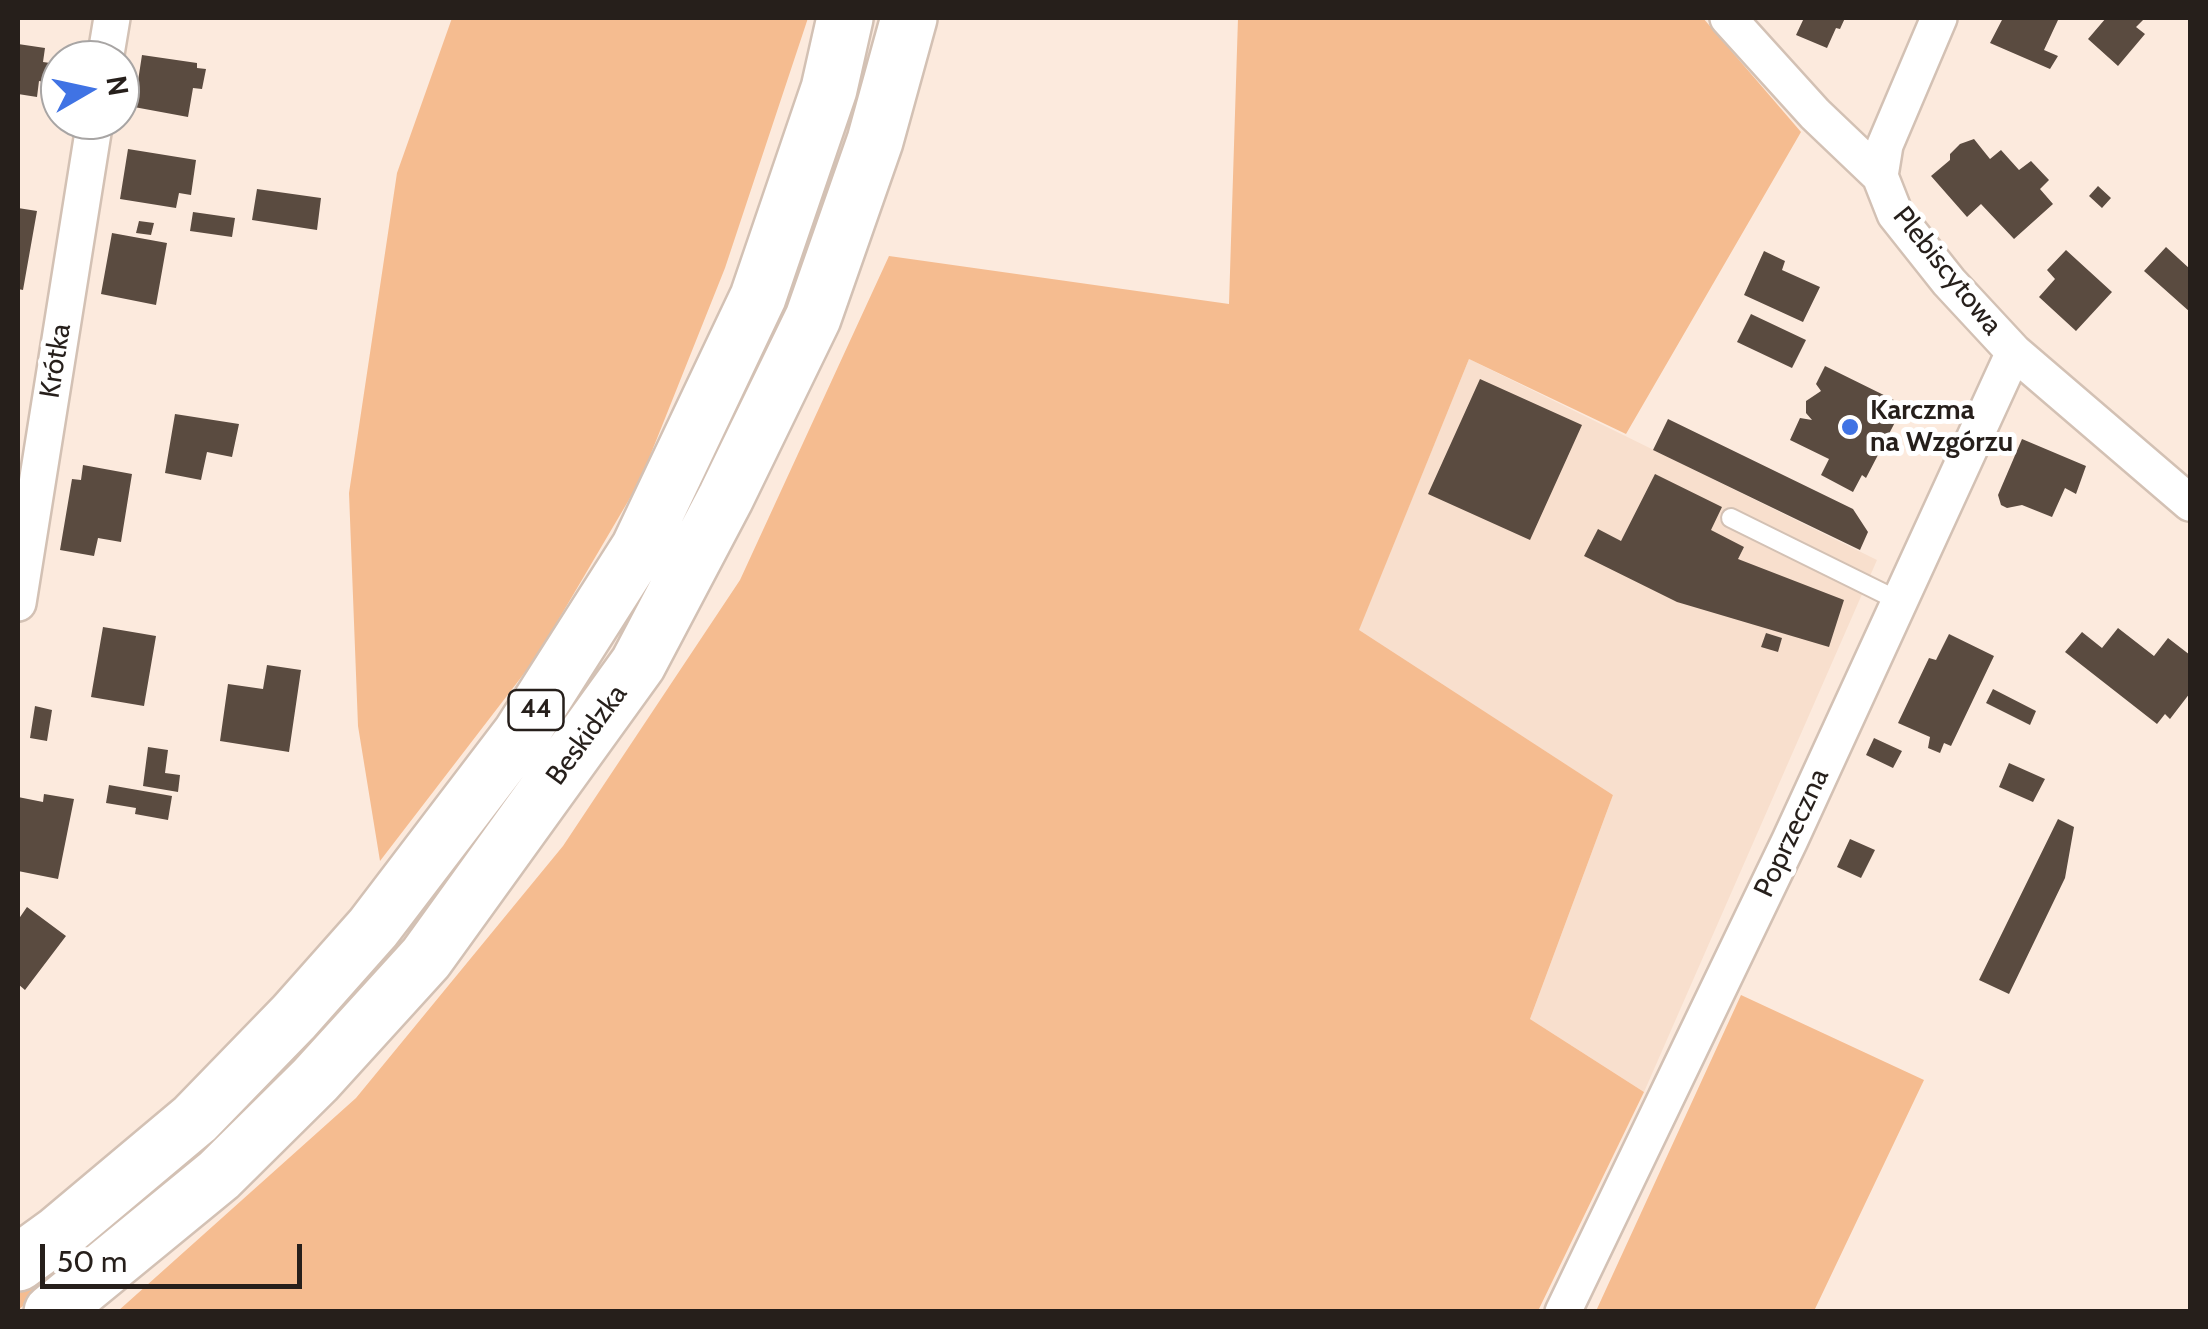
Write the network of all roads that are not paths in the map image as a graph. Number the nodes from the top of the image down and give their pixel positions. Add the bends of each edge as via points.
1 (845, 18) edge
2 (908, 18) edge
3 (1728, 18) edge
4 (1939, 18) edge
5 (92, 140) edge
6 (1880, 176) junction
7 (2014, 352) junction
8 (2190, 504) edge
9 (1732, 518) dead end
10 (1898, 601) junction
11 (18, 603) edge
12 (18, 1263) edge
13 (52, 1312) edge
14 (1563, 1312) edge

1 - 12 main road, Beskidzka / 44 via 829,89 758,296 639,548 520,735 372,928 294,1017 195,1120
2 - 13 main road, Beskidzka / 44 via 875,142 812,318 638,664 426,958 316,1080 219,1175
3 - 6 street, Plebiscytowa
4 - 6 street via 1885,144
5 - 11 street, Krótka
6 - 7 street, Plebiscytowa via 1906,228
7 - 8 street, Plebiscytowa
7 - 10 street, Poprzeczna
9 - 10 lane
10 - 14 street, Poprzeczna

